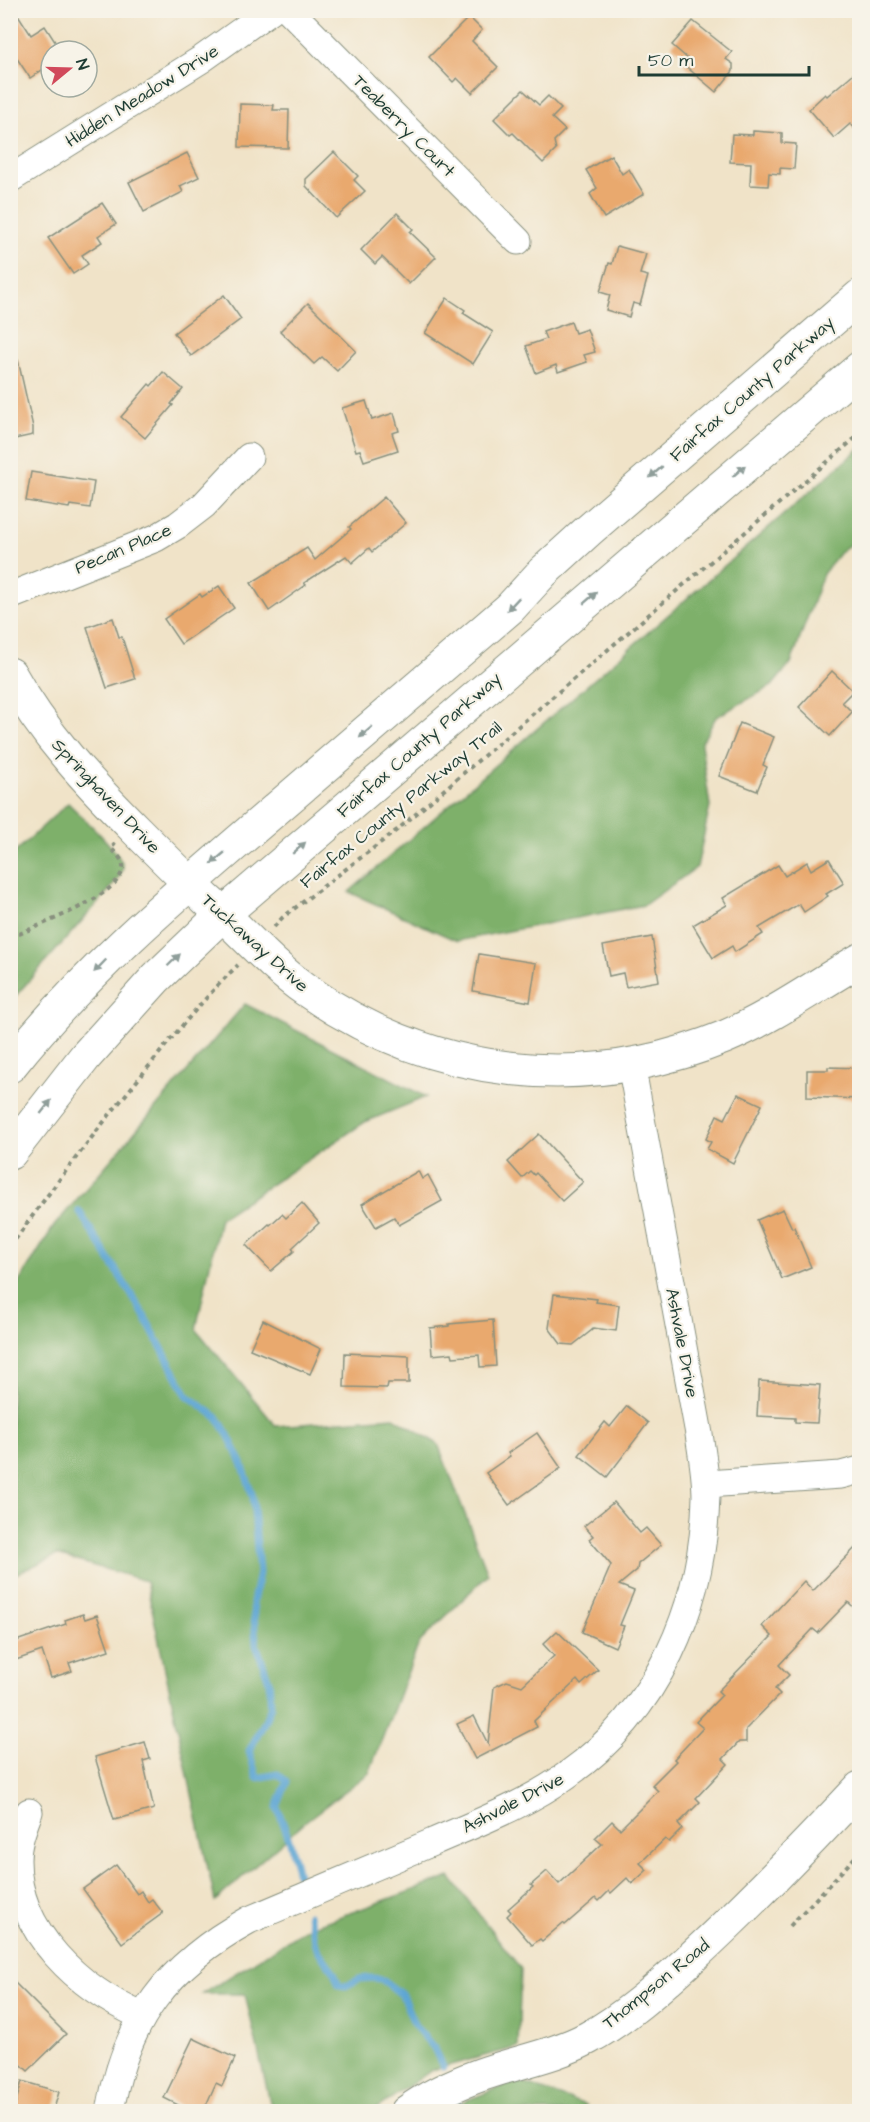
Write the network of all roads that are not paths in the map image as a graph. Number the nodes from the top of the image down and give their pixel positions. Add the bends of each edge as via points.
1 (271, 10) edge
2 (289, 10) edge
3 (10, 179) edge
4 (518, 241) dead end
5 (860, 296) edge
6 (860, 368) edge
7 (249, 457) dead end
8 (10, 596) edge
9 (10, 674) edge
10 (188, 883) junction
11 (223, 914) junction
12 (860, 960) edge
13 (632, 1064) junction
14 (10, 1066) edge
15 (10, 1153) edge
16 (860, 1470) edge
17 (706, 1484) junction
18 (860, 1788) edge
19 (29, 1812) dead end
20 (142, 2016) junction
21 (110, 2112) edge
22 (406, 2112) edge

1 - 3 street, Hidden Meadow Drive via 202,59
2 - 4 street, Teaberry Court
5 -> 10 main road, Fairfax County Parkway via 588,531 510,608
11 -> 6 main road, Fairfax County Parkway
7 - 8 street, Pecan Place via 204,505 156,538
9 - 10 main road, Springhaven Drive via 74,766
10 - 11 main road, Tuckaway Drive
10 -> 14 main road, Fairfax County Parkway via 100,966
11 - 13 main road, Tuckaway Drive via 304,989 387,1036 436,1054 513,1070 566,1072
15 -> 11 main road, Fairfax County Parkway via 85,1057 156,978
12 - 13 main road, Tuckaway Drive via 726,1036
13 - 17 street, Ashvale Drive
16 - 17 street via 841,1475
17 - 20 street, Ashvale Drive via 697,1578 678,1637 649,1691 590,1757 542,1791 491,1818 249,1920 204,1949 158,1992
18 - 22 main road, Thompson Road via 730,1923 606,2027 567,2048 447,2089
19 - 20 street via 19,1843 18,1882 25,1906 41,1935 83,1982 118,2006
20 - 21 street, Ashvale Drive via 129,2040

